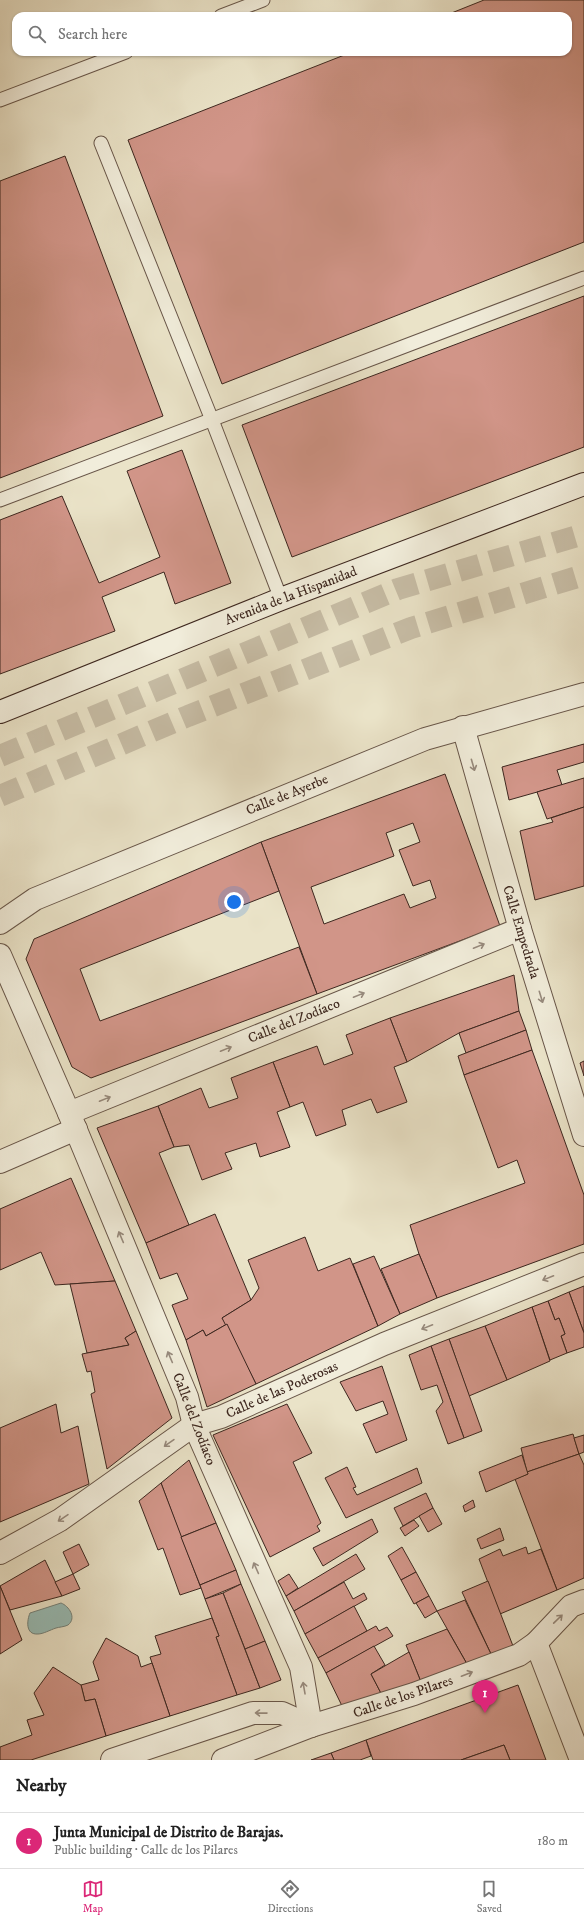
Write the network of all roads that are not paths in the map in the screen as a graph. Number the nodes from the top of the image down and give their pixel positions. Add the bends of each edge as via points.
1 (263, 0) edge
2 (232, 12) edge
3 (116, 56) edge
4 (0, 100) edge
5 (101, 143) dead end
6 (584, 278) edge
7 (212, 420) junction
8 (584, 484) edge
9 (0, 500) edge
10 (281, 599) junction
11 (584, 694) edge
12 (0, 712) edge
13 (463, 727) junction
14 (0, 922) edge
15 (520, 929) junction
16 (0, 955) edge
17 (72, 1121) junction
18 (584, 1135) edge
19 (0, 1162) edge
20 (584, 1264) edge
21 (194, 1426) junction
22 (0, 1553) edge
23 (584, 1601) edge
24 (536, 1643) junction
25 (311, 1726) junction
26 (259, 1754) edge
27 (112, 1760) edge
28 (223, 1760) edge
29 (581, 1760) edge

1 - 2 lane
3 - 4 lane
5 - 7 lane
6 - 7 lane
7 - 9 lane
7 - 10 lane
8 - 10 street, Avenida de la Hispanidad
10 - 12 street, Avenida de la Hispanidad
11 - 13 street, Calle de Ayerbe
13 - 14 street, Calle de Ayerbe via 425,738 35,899
13 -> 15 street, Calle Empedrada
17 -> 15 street, Calle del Zodíaco
15 -> 18 street, Calle Empedrada
16 - 17 street, Calle del Zodíaco
17 - 19 street
21 -> 17 street, Calle del Zodíaco via 187,1397
20 -> 21 street, Calle de las Poderosas via 384,1344 221,1417
21 -> 22 street, Calle de las Poderosas via 60,1520
25 -> 21 street, Calle del Zodíaco via 300,1667
24 -> 23 street, Calle de los Pilares via 571,1606
25 -> 24 street, Calle de los Pilares via 414,1694 519,1655
24 - 29 street
25 - 26 street, Calle de los Pilares
25 -> 27 street via 282,1714 253,1713
26 - 28 street, Calle de los Pilares

